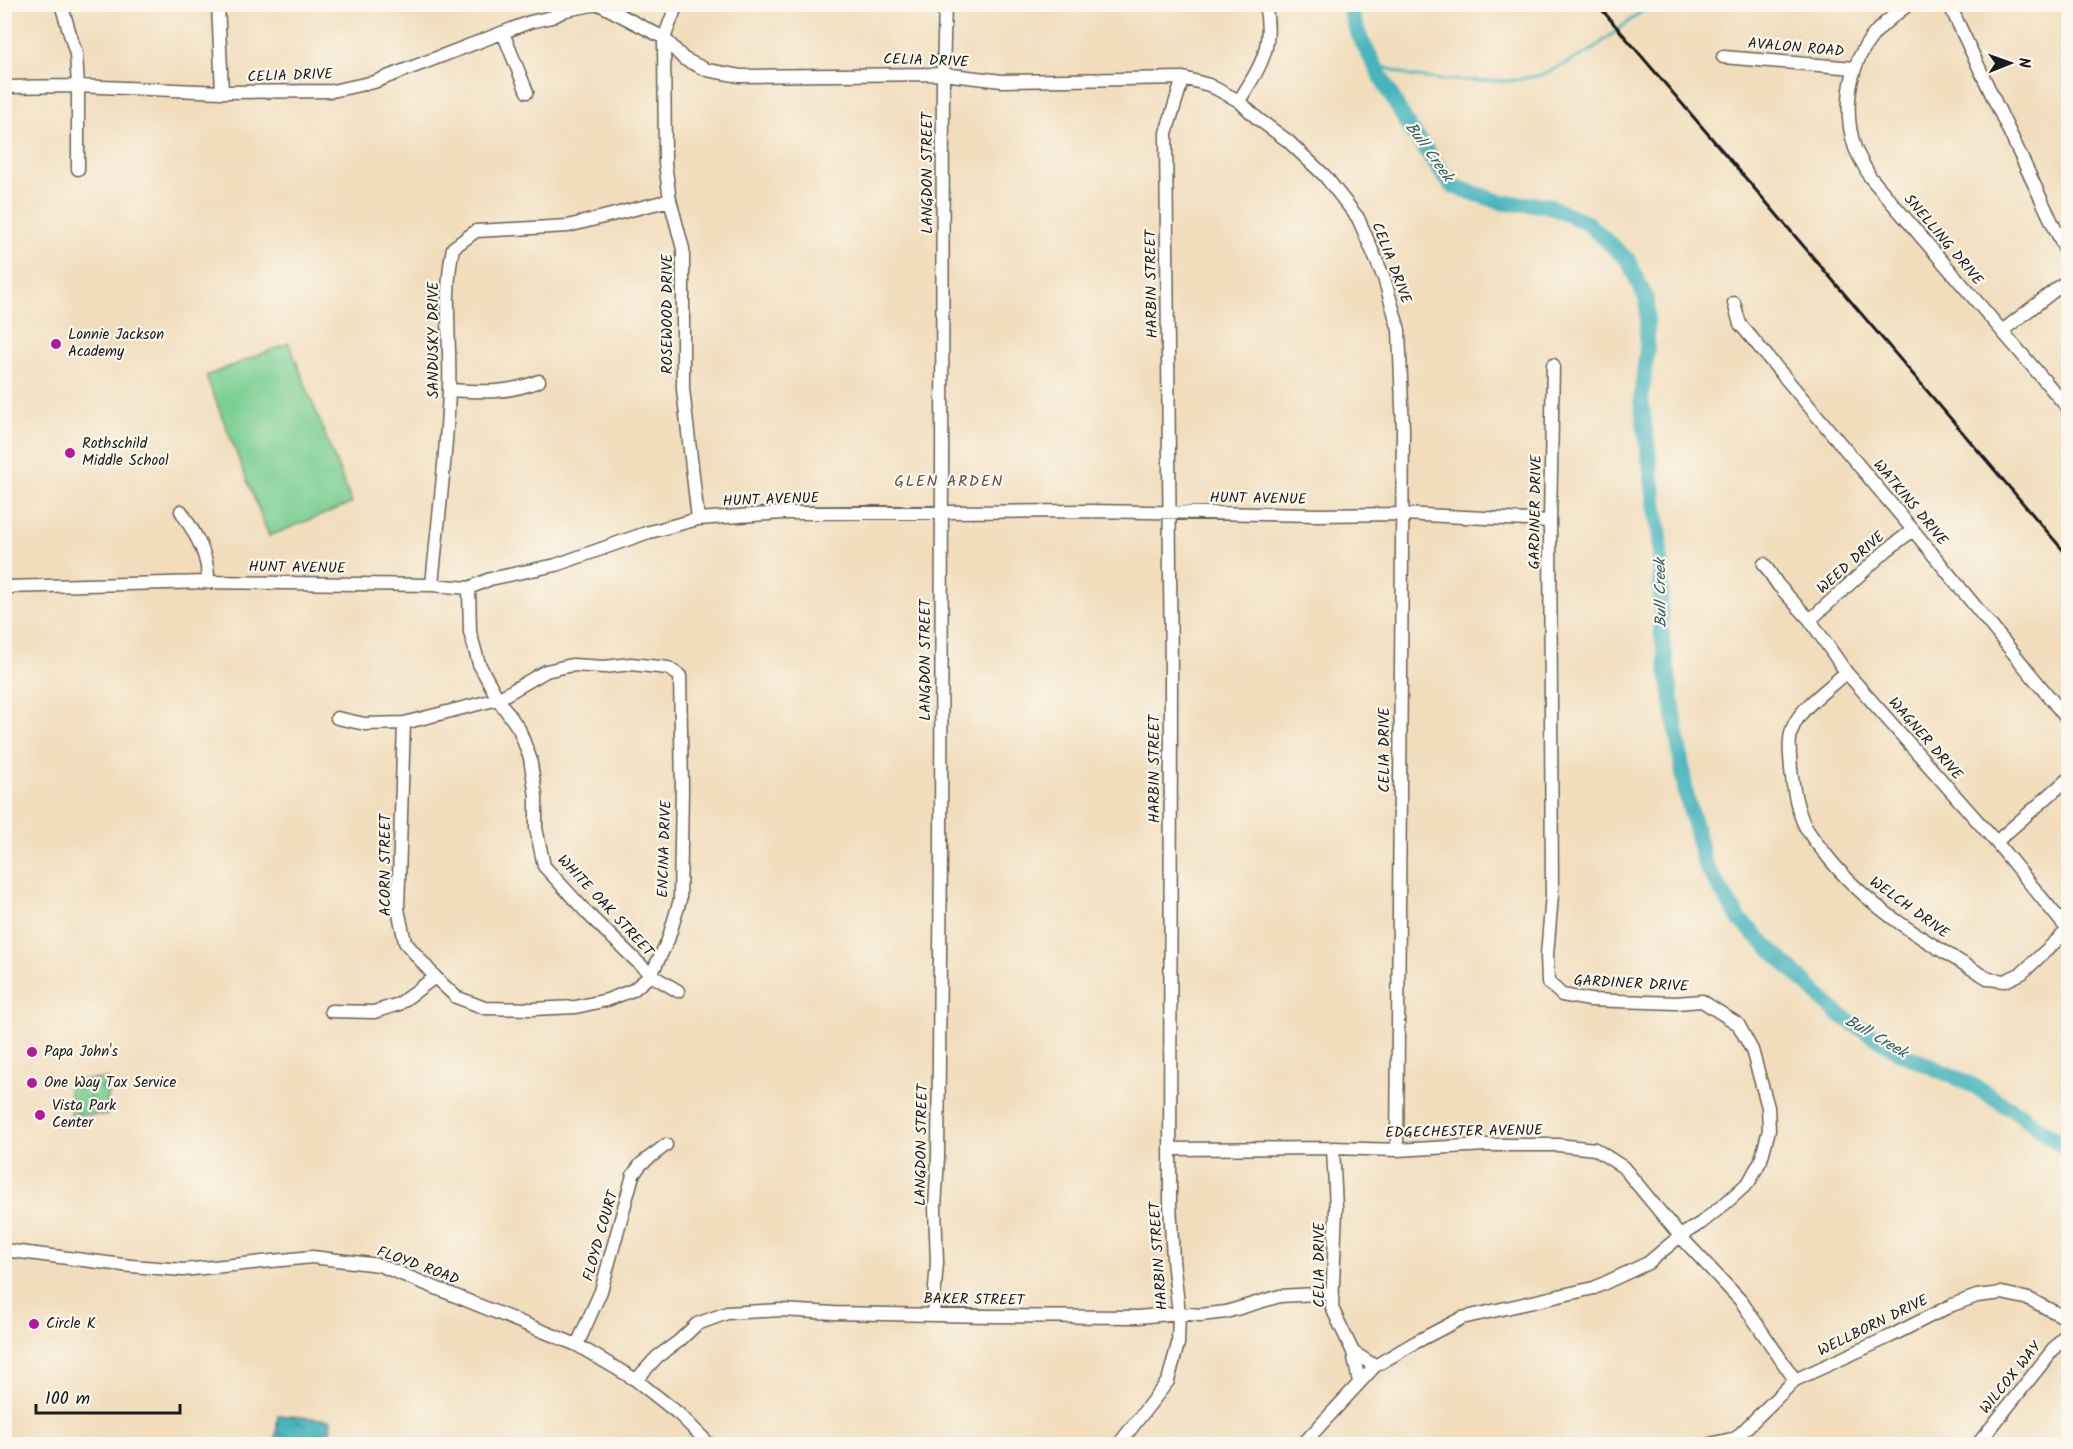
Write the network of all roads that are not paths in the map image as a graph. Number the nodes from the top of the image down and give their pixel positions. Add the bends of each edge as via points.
1 (62, 4) edge
2 (218, 4) edge
3 (599, 4) edge
4 (677, 4) edge
5 (945, 4) edge
6 (1265, 4) edge
7 (1908, 4) edge
8 (1949, 4) edge
9 (503, 33) junction
10 (664, 38) junction
11 (1723, 57) dead end
12 (1854, 68) junction
13 (943, 74) junction
14 (1183, 78) junction
15 (78, 86) junction
16 (4, 87) edge
17 (222, 92) junction
18 (527, 92) dead end
19 (1239, 101) junction
20 (78, 169) dead end
21 (670, 200) junction
22 (2068, 256) edge
23 (2068, 280) edge
24 (1734, 303) dead end
25 (2002, 331) junction
26 (1553, 365) dead end
27 (539, 381) dead end
28 (449, 390) junction
29 (2068, 408) edge
30 (181, 511) dead end
31 (941, 512) junction
32 (1149, 512) junction
33 (1169, 512) junction
34 (1402, 514) junction
35 (698, 519) junction
36 (1550, 521) junction
37 (1169, 528) junction
38 (1913, 530) junction
39 (1764, 564) dead end
40 (208, 582) junction
41 (432, 585) junction
42 (4, 587) edge
43 (469, 588) junction
44 (1810, 621) junction
45 (1846, 672) junction
46 (498, 699) junction
47 (337, 718) dead end
48 (2068, 720) edge
49 (404, 723) junction
50 (2068, 779) edge
51 (1995, 842) junction
52 (2068, 930) edge
53 (651, 975) junction
54 (435, 977) junction
55 (678, 992) dead end
56 (331, 1011) dead end
57 (666, 1145) dead end
58 (1334, 1148) junction
59 (1171, 1149) junction
60 (1397, 1150) junction
61 (1680, 1236) junction
62 (4, 1250) edge
63 (1332, 1293) junction
64 (1179, 1313) junction
65 (933, 1314) junction
66 (2068, 1319) edge
67 (2068, 1331) edge
68 (577, 1345) junction
69 (1353, 1352) junction
70 (1375, 1366) junction
71 (636, 1380) junction
72 (1795, 1380) junction
73 (1359, 1382) junction
74 (1737, 1441) edge
75 (709, 1444) edge
76 (1119, 1444) edge
77 (1303, 1444) edge
78 (1710, 1444) edge
79 (1978, 1444) edge

1 - 15 street via 76,54
2 - 17 street
3 - 9 street, CELIA DRIVE via 566,10
3 - 10 street, CELIA DRIVE
4 - 10 street, ROSEWOOD DRIVE
5 - 13 street, LANGDON STREET
6 - 19 street via 1268,44
7 - 12 street, AVALON ROAD via 1872,36
8 - 22 street
9 - 17 street, CELIA DRIVE via 374,82 342,89
9 - 18 street
10 - 13 street, CELIA DRIVE via 684,59 707,70 740,76
10 - 21 street, ROSEWOOD DRIVE via 665,163
11 - 12 street, AVALON ROAD
12 - 25 street, SNELLING DRIVE via 1851,132 1870,177
13 - 14 street, CELIA DRIVE via 1002,81
13 - 31 street, LANGDON STREET
14 - 19 street, CELIA DRIVE via 1209,85
14 - 33 street, HARBIN STREET via 1166,133
15 - 16 street, CELIA DRIVE
15 - 17 street, CELIA DRIVE
15 - 20 street
19 - 34 street, CELIA DRIVE via 1325,176 1358,218 1383,278 1399,330
21 - 28 street, SANDUSKY DRIVE via 568,226 476,231 453,248 447,311
21 - 35 street, ROSEWOOD DRIVE via 683,249 683,389
23 - 25 street
24 - 38 street, WATKINS DRIVE via 1740,324
25 - 29 street, SNELLING DRIVE
26 - 36 street, GARDINER DRIVE
27 - 28 street via 491,393
28 - 41 street, SANDUSKY DRIVE
30 - 40 street via 199,542 208,566
31 - 32 street, HUNT AVENUE
31 - 35 street, HUNT AVENUE via 782,513
31 - 65 street, LANGDON STREET via 937,1262
32 - 33 street, HUNT AVENUE
32 - 37 street
33 - 34 street, HUNT AVENUE
33 - 37 street, HARBIN STREET
34 - 36 street, HUNT AVENUE
34 - 60 street, CELIA DRIVE
35 - 43 street, HUNT AVENUE via 645,533 556,565 490,579
36 - 61 street, GARDINER DRIVE via 1552,895 1548,982 1562,995 1571,997 1702,1001 1718,1010 1738,1024 1752,1050 1768,1107 1769,1130 1761,1160 1749,1182
37 - 59 street, HARBIN STREET
38 - 44 street, WEED DRIVE
38 - 48 street, WATKINS DRIVE
39 - 44 street, WAGNER DRIVE
40 - 41 street, HUNT AVENUE
40 - 42 street, HUNT AVENUE
41 - 43 street, HUNT AVENUE
43 - 46 street, WHITE OAK STREET via 470,632 479,664
44 - 45 street, WAGNER DRIVE
45 - 51 street, WAGNER DRIVE
45 - 52 street, WELCH DRIVE via 1795,723 1790,747 1799,811 1806,828 1836,868 1863,896 1896,921 1989,980 2005,981 2022,973
46 - 49 street
46 - 53 street, WHITE OAK STREET via 519,729 530,758 536,828 544,866
46 - 53 street, ENCINA DRIVE via 546,671 572,665 631,664 668,668 680,676 680,900 668,940
47 - 49 street via 365,724
49 - 54 street, ACORN STREET via 398,909 405,942
50 - 51 street
51 - 52 street, WAGNER DRIVE
53 - 54 street, ACORN STREET via 633,990 607,1000 576,1007 531,1009 485,1008 456,998
53 - 55 street, WHITE OAK STREET
54 - 56 street via 399,1004 374,1012
57 - 68 street, FLOYD COURT via 633,1175 601,1291
58 - 59 street, EDGECHESTER AVENUE
58 - 60 street, EDGECHESTER AVENUE
58 - 63 street, CELIA DRIVE
59 - 64 street, HARBIN STREET via 1170,1203
60 - 61 street, EDGECHESTER AVENUE via 1486,1145 1595,1149 1623,1167
61 - 70 street, GARDINER DRIVE via 1648,1263 1594,1288 1462,1318
61 - 72 street, EDGECHESTER AVENUE via 1741,1301
62 - 68 street, FLOYD ROAD via 183,1270 312,1257 378,1265
63 - 64 street, BAKER STREET via 1280,1296 1209,1314
63 - 69 street, CELIA DRIVE via 1332,1308
64 - 65 street, BAKER STREET via 1138,1317
64 - 76 street, HARBIN STREET via 1178,1344 1168,1381
65 - 71 street, BAKER STREET via 781,1310 727,1313 697,1324
66 - 72 street, WELLBORN DRIVE via 2029,1299 2002,1293 1977,1296
67 - 79 street, WILCOX WAY
68 - 71 street, FLOYD ROAD
69 - 70 street
69 - 73 street, CELIA DRIVE
70 - 73 street, GARDINER DRIVE
71 - 75 street, FLOYD ROAD
72 - 74 street, WELLBORN DRIVE
73 - 77 street, GARDINER DRIVE
74 - 78 street, WELLBORN DRIVE

